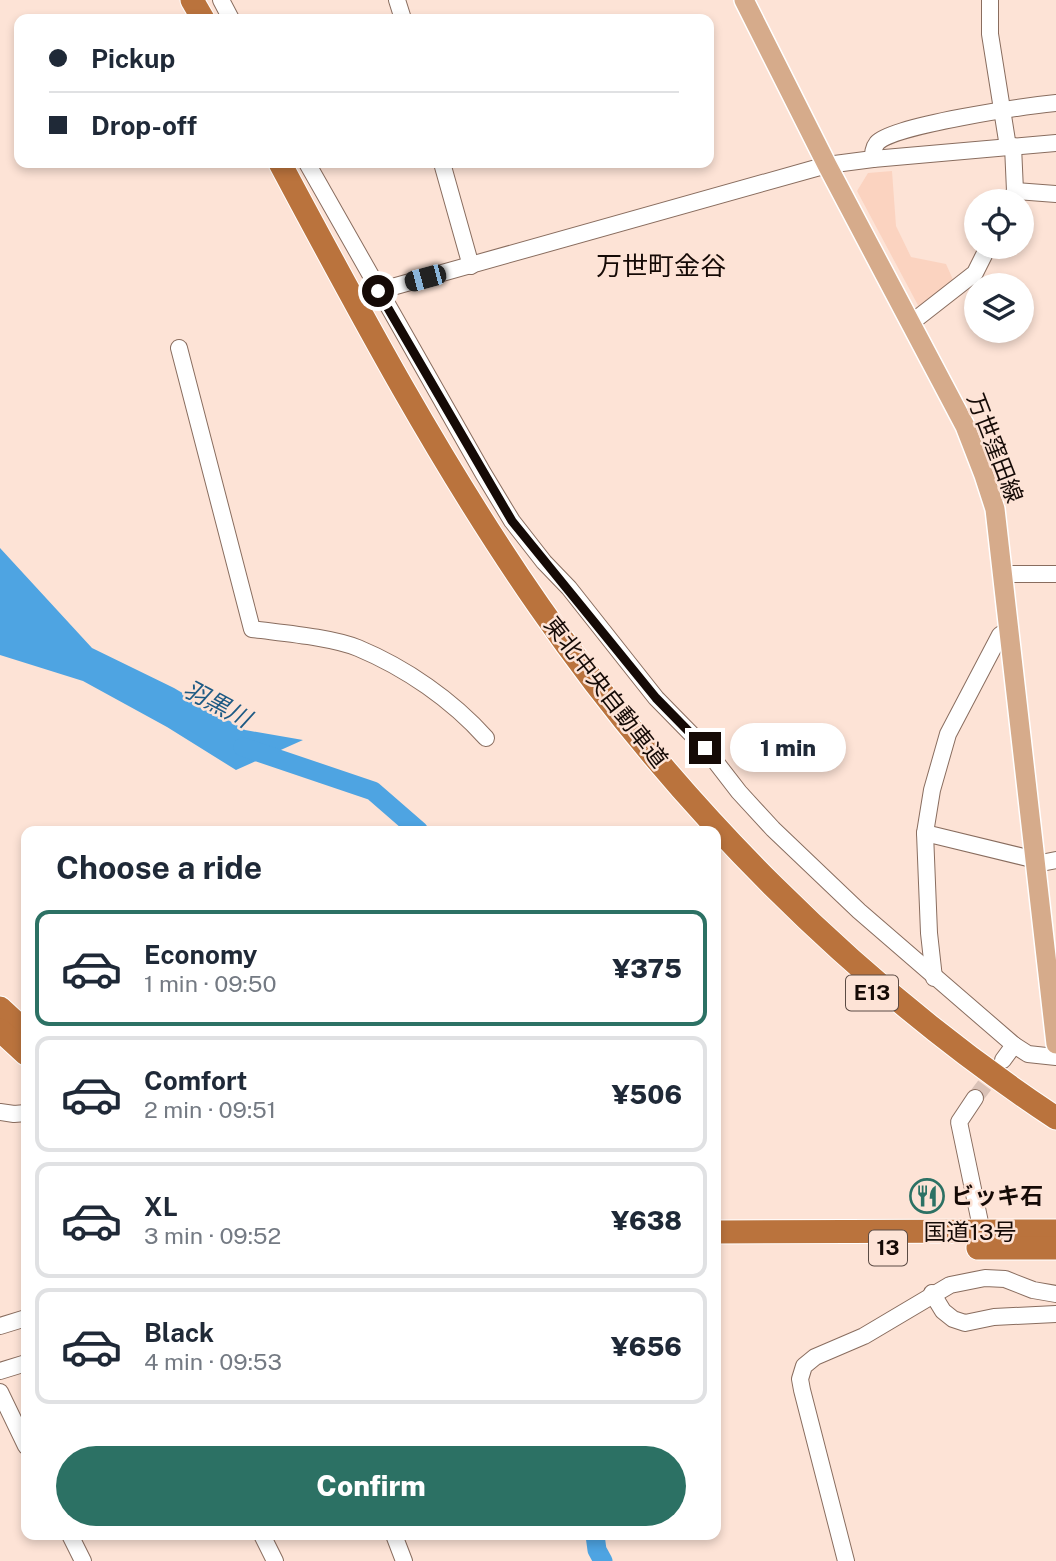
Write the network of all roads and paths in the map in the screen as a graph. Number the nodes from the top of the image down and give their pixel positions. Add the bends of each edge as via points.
1 (744, 0) edge
2 (990, 0) edge
3 (1056, 103) edge
4 (1001, 110) junction
5 (939, 123) junction
6 (1056, 143) edge
7 (1011, 146) junction
8 (943, 152) junction
9 (873, 159) junction
10 (827, 165) junction
11 (271, 168) edge
12 (283, 168) edge
13 (310, 168) edge
14 (443, 168) edge
15 (1013, 189) edge
16 (1056, 194) edge
17 (1034, 195) edge
18 (982, 259) edge
19 (471, 266) junction
20 (378, 291) junction
21 (911, 324) junction
22 (179, 348) dead end
23 (1004, 574) junction
24 (1056, 574) edge
25 (1010, 628) junction
26 (486, 738) dead end
27 (700, 826) edge
28 (716, 826) edge
29 (721, 831) edge
30 (925, 833) junction
31 (721, 848) edge
32 (1056, 860) edge
33 (1036, 862) junction
34 (1051, 958) edge
35 (934, 978) junction
36 (0, 1007) edge
37 (21, 1027) edge
38 (0, 1030) edge
39 (1056, 1044) edge
40 (1014, 1045) junction
41 (21, 1049) edge
42 (1056, 1057) edge
43 (1003, 1060) tunnel mouth
44 (975, 1098) tunnel mouth
45 (0, 1112) edge
46 (21, 1113) edge
47 (1052, 1121) edge
48 (1056, 1231) edge
49 (982, 1232) junction
50 (721, 1240) edge
51 (721, 1240) edge
52 (1056, 1248) edge
53 (932, 1293) junction
54 (1056, 1294) edge
55 (1056, 1314) edge
56 (21, 1320) edge
57 (0, 1326) edge
58 (21, 1365) edge
59 (0, 1371) edge
60 (0, 1392) edge
61 (21, 1436) edge
62 (72, 1540) edge
63 (264, 1540) edge
64 (396, 1540) edge
65 (83, 1561) edge
66 (275, 1561) edge
67 (404, 1561) edge
68 (846, 1561) edge

1 - 10 main road, 万世窪田線
2 - 4 street
3 - 4 street
4 - 5 street
4 - 7 street
5 - 8 street
5 - 9 street via 913,127 877,142
6 - 7 street
7 - 8 street
7 - 15 street
8 - 9 street
9 - 10 street
10 - 19 street
10 - 21 main road, 万世窪田線
11 - 27 highway, 東北中央自動車道 via 478,538 588,694
12 - 28 highway, 東北中央自動車道 / E13 via 446,461 540,608 617,709
13 - 20 street
14 - 19 street
16 - 17 street
18 - 21 street via 975,272
19 - 20 street
20 - 35 street via 504,509 544,562 656,698 773,829
21 - 23 main road, 万世窪田線 via 965,425 985,475
22 - 26 street via 252,629 357,648 420,681 466,716
23 - 24 street
23 - 25 main road, 万世窪田線
25 - 30 street via 1000,635 948,734
25 - 33 main road, 万世窪田線
29 - 47 highway, 東北中央自動車道 / E13 via 870,975
30 - 33 street
30 - 35 street
31 - 47 highway, 東北中央自動車道 / E13 via 862,985 975,1075
32 - 33 street
33 - 34 main road, 万世窪田線
34 - 39 main road, 万世窪田線
35 - 40 street
36 - 37 highway
38 - 41 highway
40 - 42 street via 1028,1054
40 - 43 street
44 - 49 street via 959,1122
45 - 46 street
48 - 49 highway, 国道13号 / 13
49 - 50 highway, 国道13号 / 13
51 - 52 highway, 国道13号 / 13
53 - 54 street via 950,1284 985,1278
53 - 55 street via 943,1311 965,1323
53 - 68 street via 881,1327 814,1357 804,1366 802,1390
56 - 57 street
58 - 59 street
60 - 61 street
62 - 65 street
63 - 66 street
64 - 67 street

